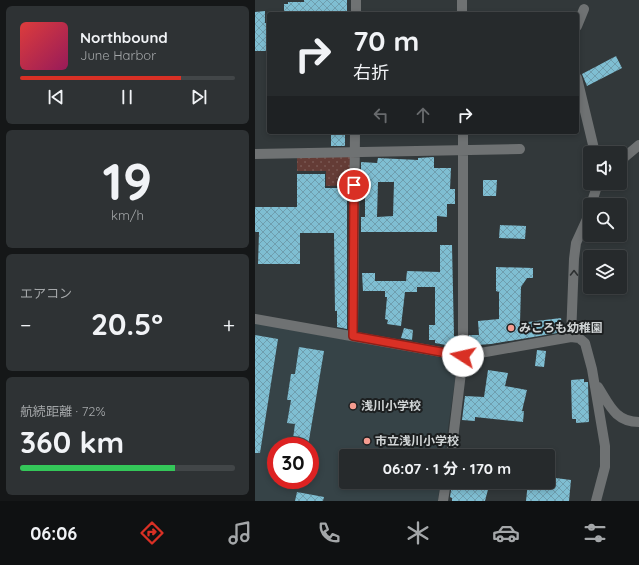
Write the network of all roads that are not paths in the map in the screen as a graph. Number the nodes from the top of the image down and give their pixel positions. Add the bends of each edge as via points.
1 (356, 0) edge
2 (462, 0) edge
3 (584, 9) dead end
4 (356, 12) edge
5 (463, 12) edge
6 (579, 21) edge
7 (579, 86) edge
8 (355, 134) edge
9 (463, 134) edge
10 (639, 145) edge
11 (593, 146) edge
12 (520, 149) dead end
13 (463, 150) junction
14 (354, 152) junction
15 (255, 154) edge
16 (627, 155) edge
17 (583, 228) edge
18 (255, 319) edge
19 (353, 336) junction
20 (571, 337) junction
21 (463, 356) junction
22 (594, 381) junction
23 (639, 422) edge
24 (452, 449) edge
25 (445, 489) edge
26 (443, 501) edge
27 (596, 501) edge

1 - 4 street
2 - 5 street
3 - 6 street
7 - 11 street
8 - 14 street
9 - 13 street
10 - 16 street
12 - 13 street
13 - 14 street
13 - 21 street
14 - 15 street
14 - 19 street
20 -> 17 street via 574,259 576,243
18 - 19 street
19 - 21 street
20 - 21 street
20 - 22 street via 579,338 585,343
21 - 24 street
22 - 23 street via 614,413
22 - 27 street via 605,446 605,467
25 - 26 street

